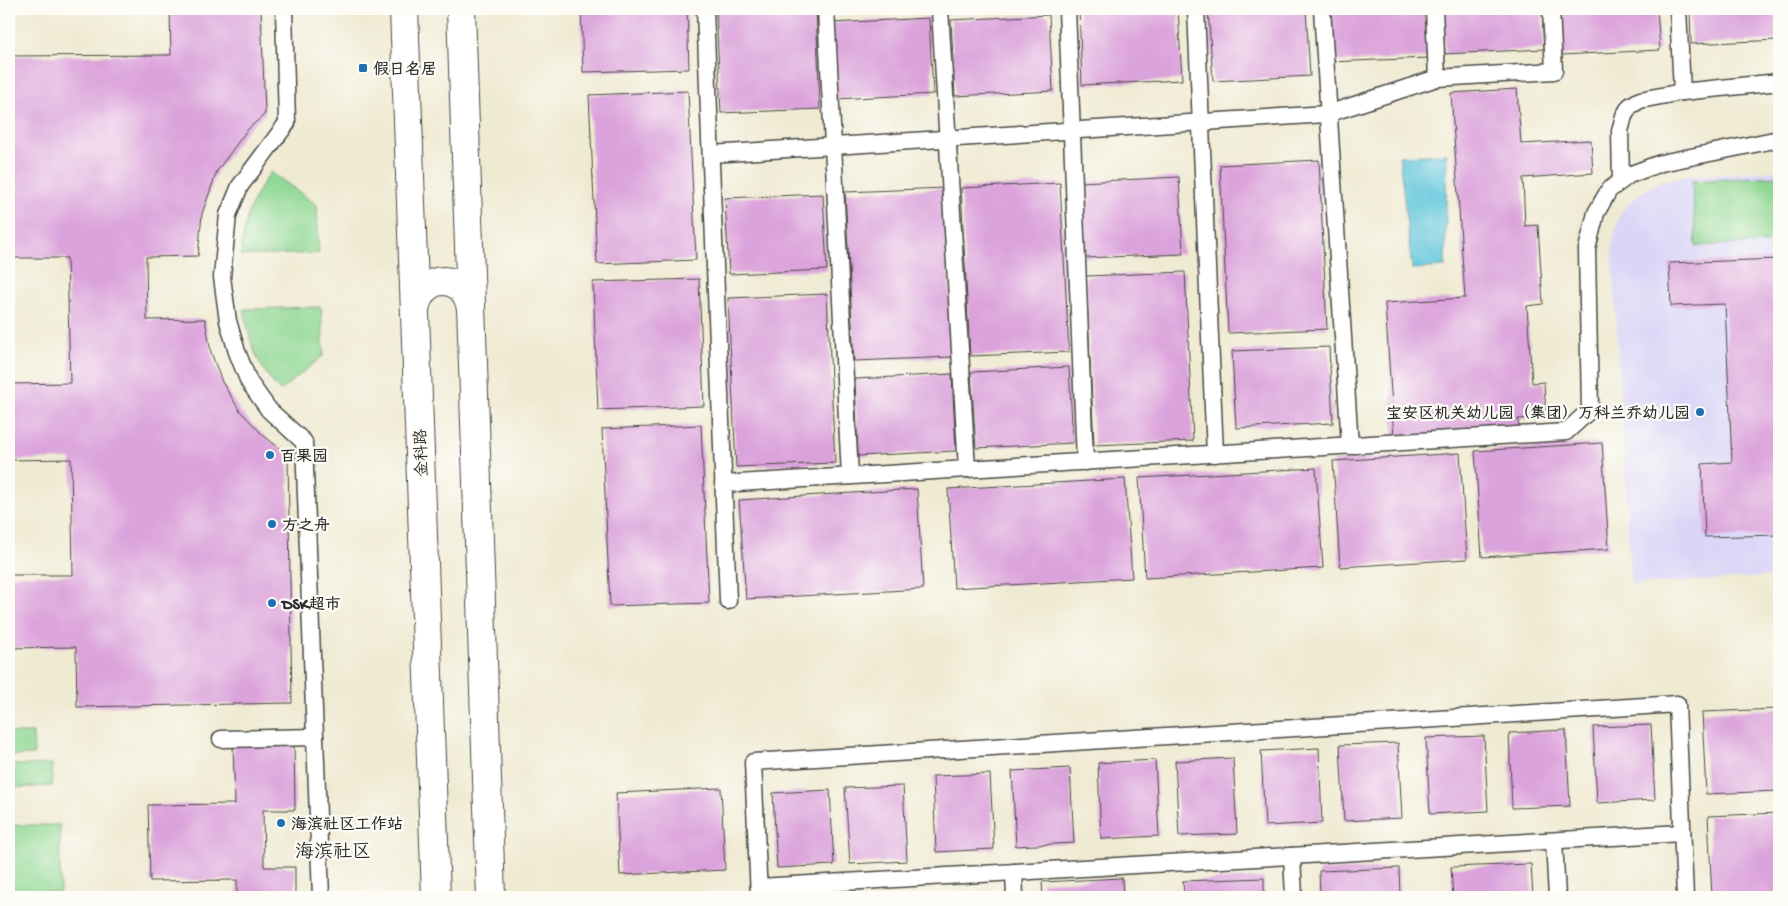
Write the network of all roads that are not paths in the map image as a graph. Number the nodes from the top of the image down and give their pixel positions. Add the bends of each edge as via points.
1 (284, 9) edge
2 (404, 9) edge
3 (461, 9) edge
4 (705, 9) edge
5 (826, 9) edge
6 (940, 9) edge
7 (1067, 9) edge
8 (1196, 9) edge
9 (1322, 9) edge
10 (1434, 9) edge
11 (1551, 9) edge
12 (1678, 9) edge
13 (1437, 78) junction
14 (1779, 82) edge
15 (1682, 92) junction
16 (1327, 114) junction
17 (1201, 122) junction
18 (1072, 131) junction
19 (947, 139) junction
20 (1779, 140) edge
21 (833, 146) junction
22 (711, 154) junction
23 (1621, 181) junction
24 (471, 309) junction
25 (415, 310) junction
26 (1350, 446) junction
27 (1215, 454) junction
28 (1085, 462) junction
29 (967, 469) junction
30 (850, 476) junction
31 (723, 484) junction
32 (728, 601) dead end
33 (315, 737) junction
34 (221, 739) dead end
35 (1682, 833) junction
36 (1554, 841) junction
37 (1292, 856) junction
38 (1014, 872) junction
39 (759, 892) edge
40 (321, 897) edge
41 (436, 897) edge
42 (491, 897) edge
43 (1015, 897) edge
44 (1294, 897) edge
45 (1557, 897) edge
46 (1685, 897) edge

1 - 33 lane via 288,123 240,186 228,215 222,277 228,321 236,352 249,382 269,410 304,442
2 - 25 main road, 金科路
3 - 24 main road
4 - 22 lane
5 - 21 lane
6 - 19 lane
7 - 18 lane
8 - 17 lane
9 - 16 lane
10 - 13 lane
11 - 13 lane via 1554,71
12 - 15 lane
13 - 16 lane
14 - 15 lane
15 - 23 lane via 1640,100 1630,106 1620,131
16 - 17 lane
16 - 26 lane
17 - 18 lane
17 - 27 lane
18 - 19 lane
18 - 28 lane
19 - 21 lane
19 - 29 lane
20 - 23 lane via 1661,163
21 - 22 lane
21 - 30 lane
22 - 31 lane
23 - 26 lane via 1609,190 1596,213 1587,249 1590,410 1566,432
24 - 25 main road via 460,286 442,280 433,282 420,293
24 - 42 main road
25 - 41 main road, 金科路
26 - 27 lane
27 - 28 lane
28 - 29 lane
29 - 30 lane
30 - 31 lane
31 - 32 lane
33 - 34 lane
33 - 40 lane
35 - 36 lane
35 - 39 lane via 1677,704 752,762
35 - 46 lane
36 - 37 lane
36 - 45 lane
37 - 38 lane
37 - 44 lane
38 - 39 lane
38 - 43 lane

